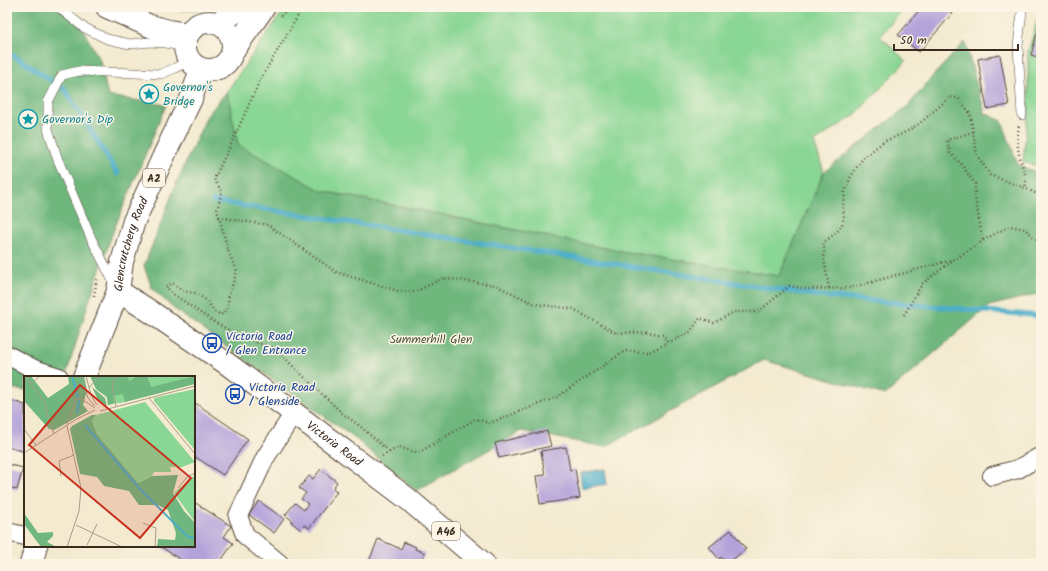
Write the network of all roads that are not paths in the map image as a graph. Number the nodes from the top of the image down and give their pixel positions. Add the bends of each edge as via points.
1 (58, 7) edge
2 (107, 7) edge
3 (243, 7) edge
4 (264, 7) edge
5 (1023, 7) edge
6 (218, 23) junction
7 (233, 50) junction
8 (191, 52) junction
9 (1022, 115) road end
10 (118, 291) junction
11 (7, 355) edge
12 (56, 376) edge
13 (84, 376) edge
14 (294, 414) junction
15 (1041, 456) edge
16 (992, 476) dead end
17 (7, 532) edge
18 (24, 536) edge
19 (36, 547) edge
20 (31, 564) edge
21 (280, 564) edge
22 (484, 564) edge

1 - 8 lane via 83,27 107,39 130,44 166,43
2 - 8 main road via 150,26 169,31
3 - 6 main road
4 - 7 main road
5 - 9 lane via 1018,46
6 - 7 main road via 229,31 234,44
6 - 8 main road via 205,22 192,28
7 - 8 main road via 225,65 209,70
8 - 10 main road, Glencrutchery Road / A2 via 191,99 134,221 122,262
8 - 10 lane via 161,74 79,71 62,75 48,102 48,129 58,160 91,238
10 - 13 main road, Glencrutchery Road / A2
10 - 14 main road, Victoria Road / A46 via 226,363
11 - 12 street via 34,369
14 - 21 street via 265,458 238,516 245,535
14 - 22 main road, Victoria Road / A46 via 408,499
15 - 16 street via 1018,469
17 - 18 street
19 - 20 main road

